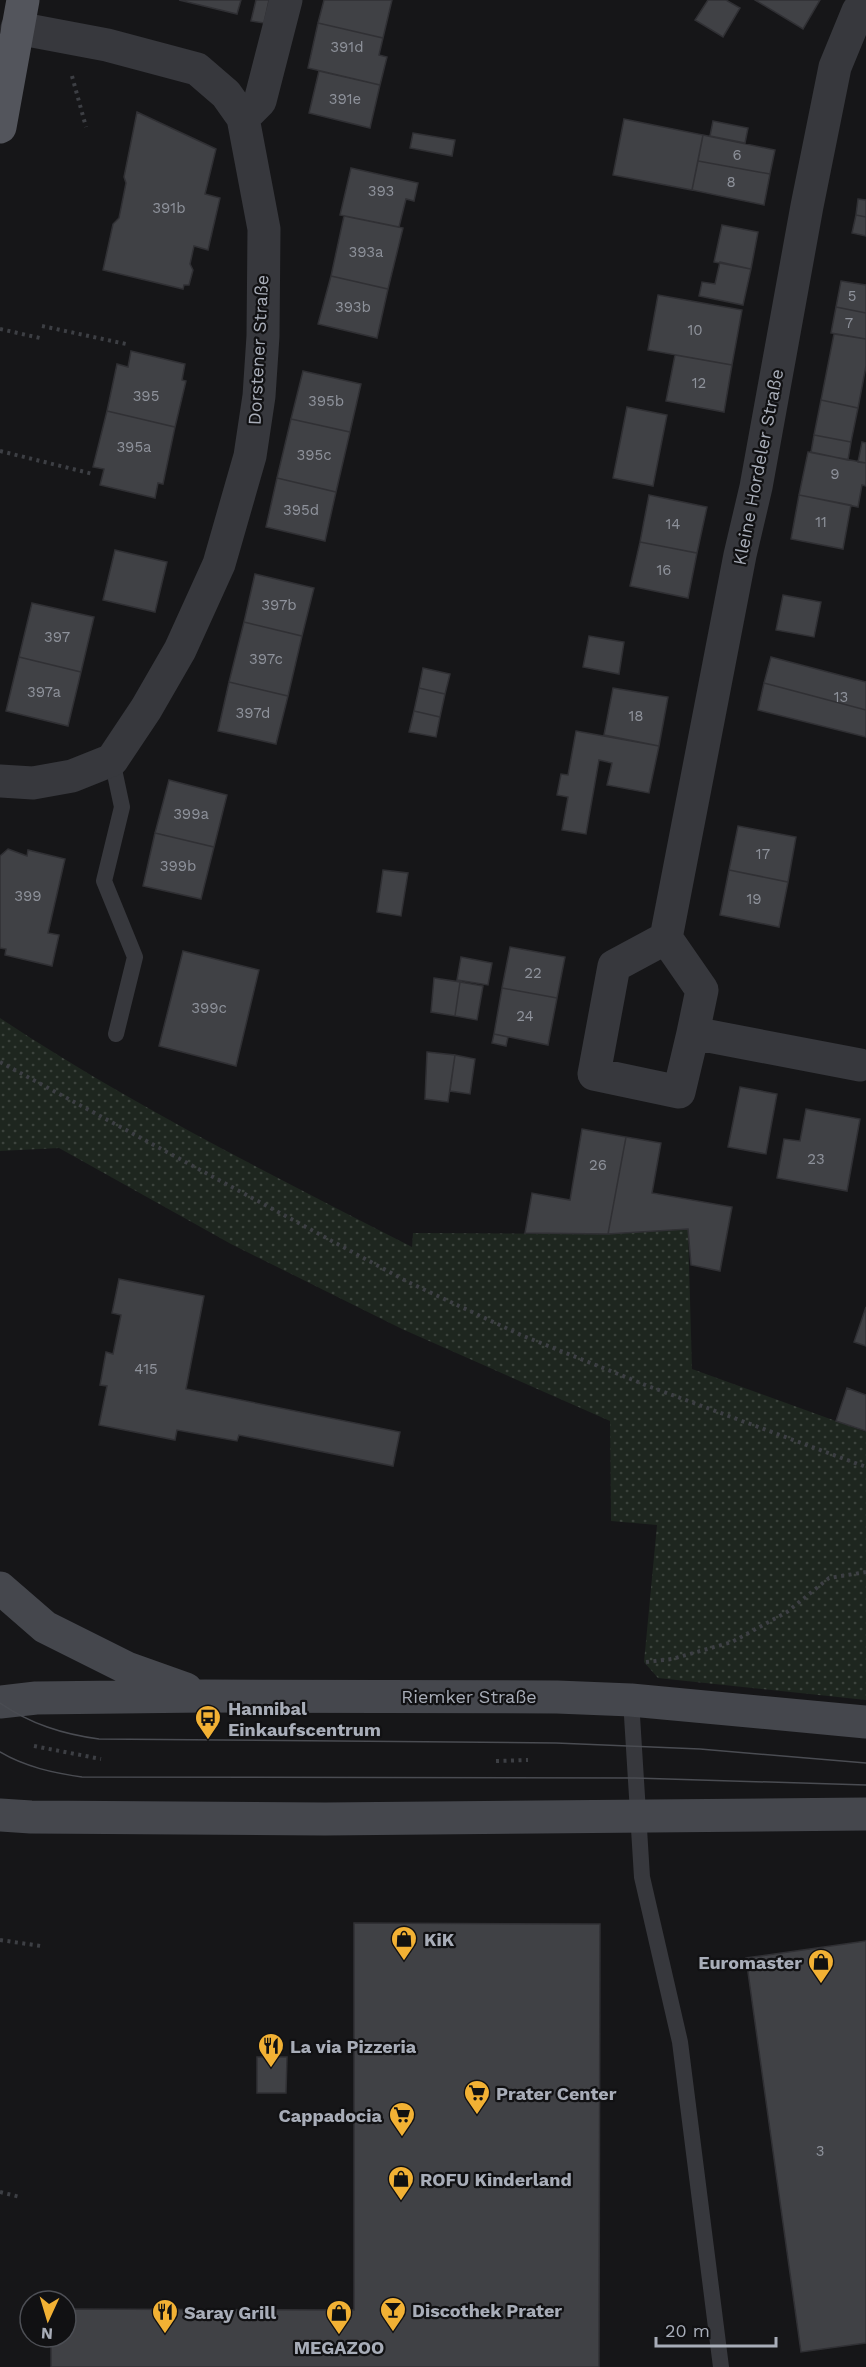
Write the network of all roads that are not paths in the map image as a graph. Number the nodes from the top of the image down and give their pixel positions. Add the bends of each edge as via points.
1 (286, 0) edge
2 (866, 3) edge
3 (20, 14) edge
4 (243, 118) junction
5 (0, 127) edge
6 (112, 760) junction
7 (0, 781) edge
8 (666, 938) junction
9 (693, 1033) junction
10 (116, 1034) dead end
11 (860, 1065) dead end
12 (0, 1588) edge
13 (205, 1696) junction
14 (632, 1700) junction
15 (0, 1702) edge
16 (866, 1722) edge
17 (866, 1814) edge
18 (0, 1815) edge
19 (637, 1815) junction
20 (721, 2367) edge

1 - 4 street via 260,101
2 - 8 street, Kleine Hordeler Straße via 858,11 835,67
3 - 4 street, Dorstener Straße via 107,45 197,69 226,94
3 - 5 main road, Dorstener Straße
4 - 6 street, Dorstener Straße via 264,230 260,376 250,456 219,564 180,650
6 - 7 street via 72,776 33,783
6 - 10 lane via 122,807 104,881 135,957
8 - 9 street via 702,990
8 - 9 street via 614,966 594,1074 679,1092
9 - 11 street
12 - 13 main road via 45,1627 127,1668
13 - 14 main road, Riemker Straße via 531,1696
13 - 15 main road, Riemker Straße
14 - 16 main road, Riemker Straße
14 - 19 lane
17 - 19 main road
18 - 19 main road via 325,1819
19 - 20 lane via 642,1876 680,2043

